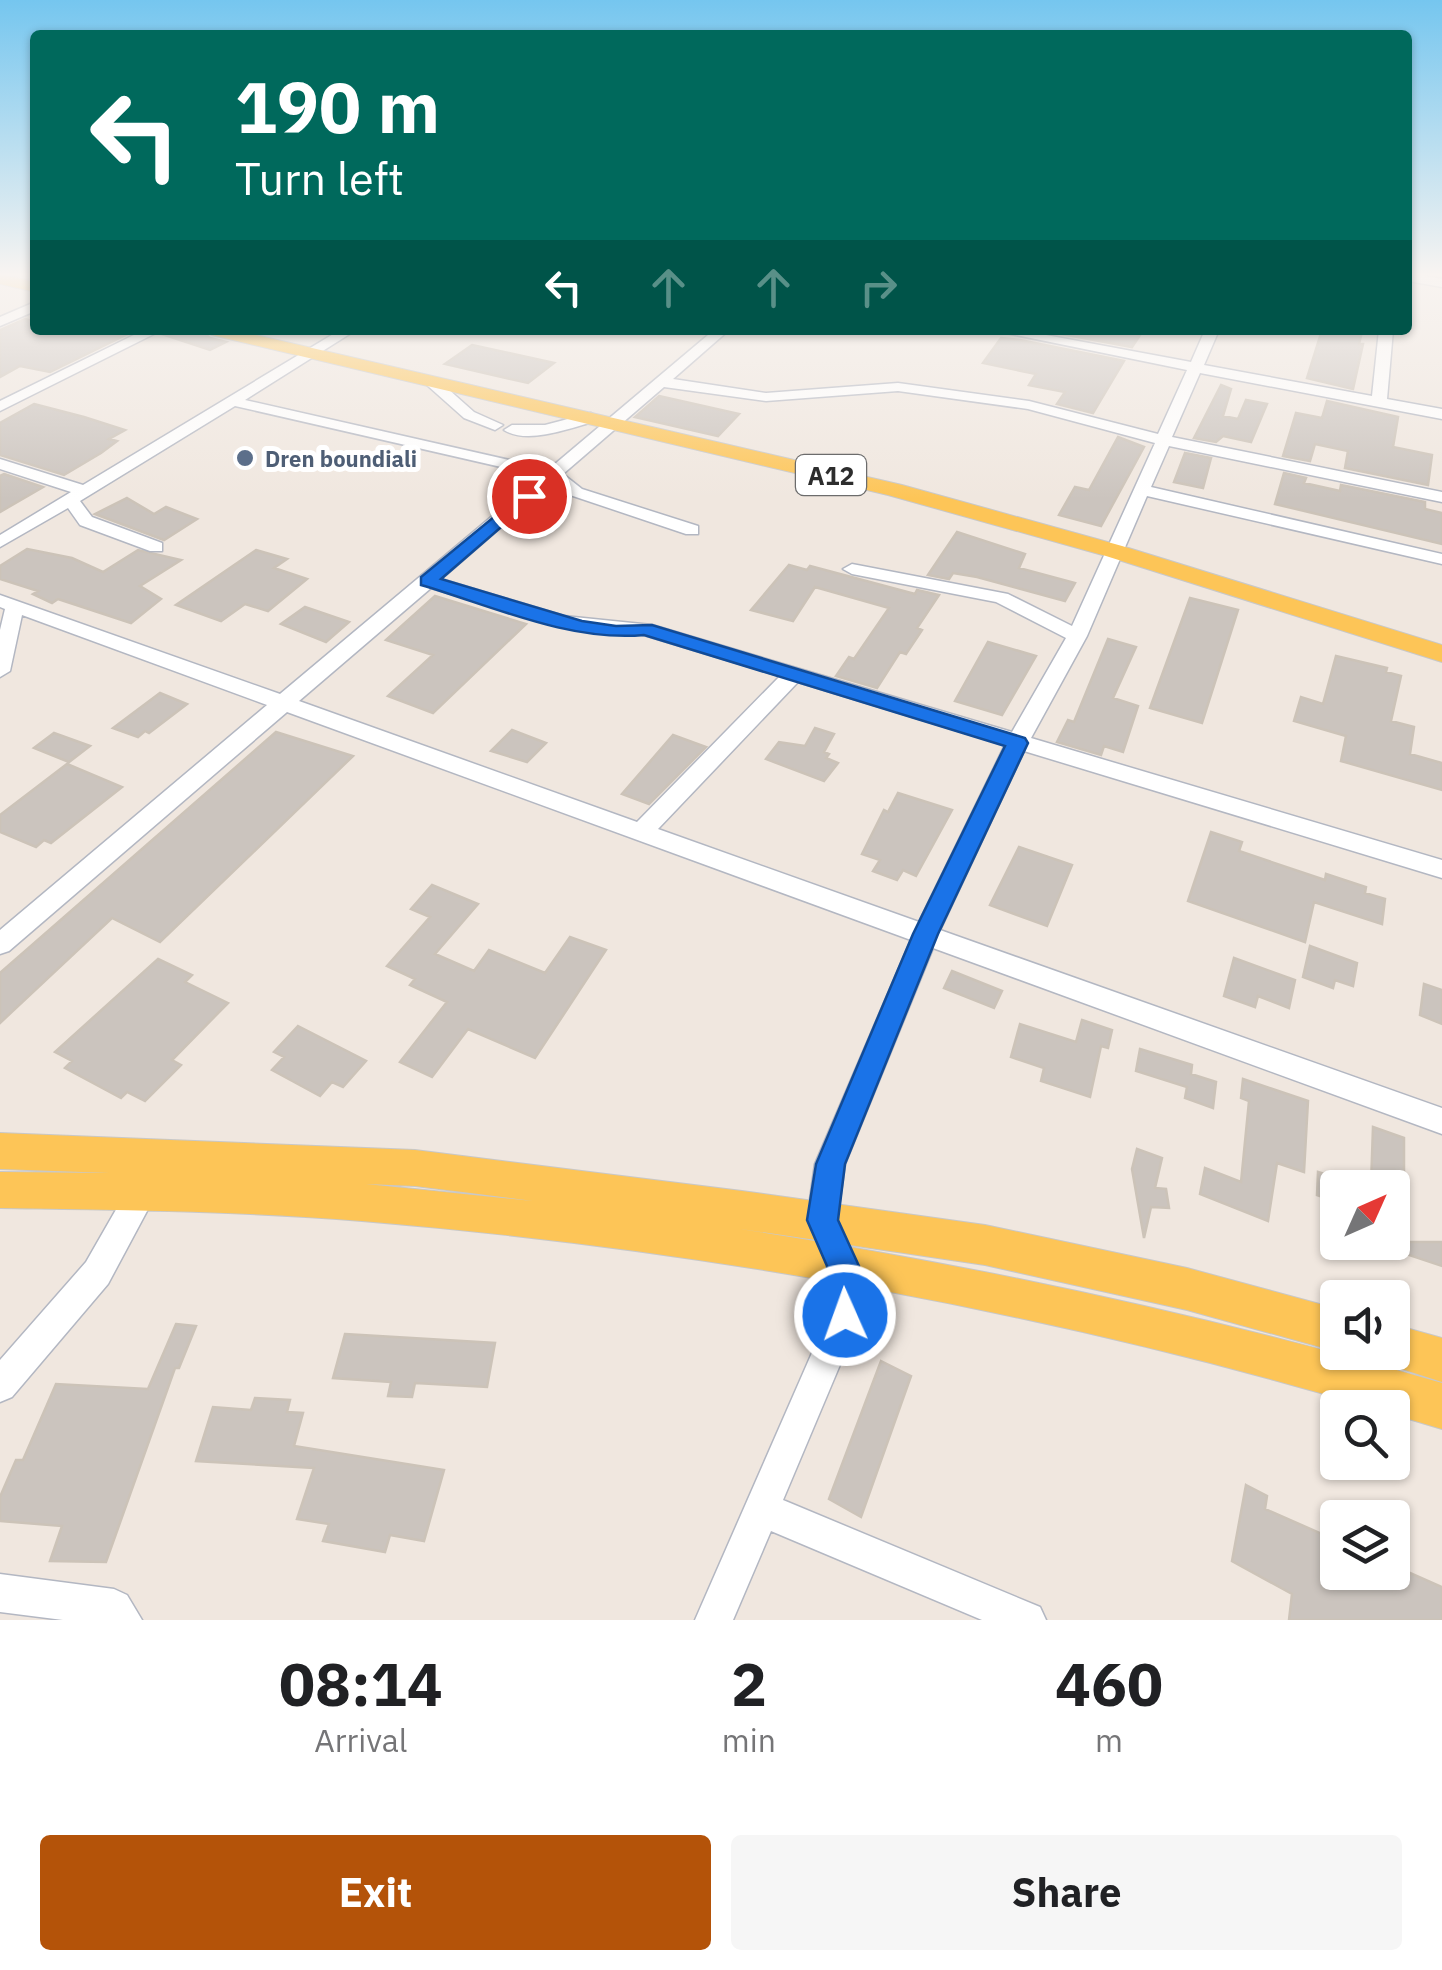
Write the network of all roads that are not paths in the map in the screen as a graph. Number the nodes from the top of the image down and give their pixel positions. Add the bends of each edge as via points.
1 (120, 348) edge
2 (280, 348) edge
3 (321, 348) edge
4 (702, 348) edge
5 (1102, 348) edge
6 (1204, 348) edge
7 (1384, 348) edge
8 (309, 355) junction
9 (1195, 367) junction
10 (663, 382) junction
11 (433, 384) junction
12 (230, 400) junction
13 (1378, 402) junction
14 (0, 407) edge
15 (1442, 414) edge
16 (602, 420) junction
17 (495, 426) dead end
18 (512, 430) dead end
19 (1163, 440) junction
20 (0, 464) edge
21 (554, 475) junction
22 (1140, 490) junction
23 (79, 495) junction
24 (1442, 497) edge
25 (692, 530) dead end
26 (0, 542) edge
27 (156, 547) dead end
28 (1114, 550) junction
29 (1442, 559) edge
30 (852, 569) dead end
31 (428, 581) junction
32 (7, 604) edge
33 (1077, 636) junction
34 (1442, 654) edge
35 (0, 672) edge
36 (792, 676) junction
37 (281, 702) junction
38 (1017, 743) junction
39 (642, 832) junction
40 (1442, 869) edge
41 (926, 934) junction
42 (0, 944) edge
43 (1442, 1121) edge
44 (0, 1151) edge
45 (150, 1174) junction
46 (0, 1190) edge
47 (822, 1220) junction
48 (843, 1266) junction
49 (1320, 1326) edge
50 (1410, 1351) edge
51 (1442, 1360) edge
52 (0, 1386) edge
53 (1442, 1406) edge
54 (762, 1509) junction
55 (0, 1593) edge
56 (123, 1620) edge
57 (714, 1620) edge
58 (1027, 1620) edge

1 - 14 street
2 - 8 main road, A12
3 - 8 street
4 - 10 street
5 - 9 street
6 - 9 street
7 - 13 street
8 - 11 main road, A12
8 - 12 street
9 - 13 street
9 - 19 street
10 - 16 street
10 - 19 street via 766,397 898,387 1029,406
11 - 16 main road, A12
11 - 17 street via 468,415
12 - 21 street
12 - 23 street
13 - 15 street
16 - 18 street
16 - 21 street
16 - 28 main road, A12
19 - 22 street
19 - 24 street
20 - 23 street
21 - 25 street via 576,492
21 - 31 street
22 - 28 street
22 - 29 street
23 - 26 street
23 - 27 street via 86,521
28 - 33 street
28 - 34 main road, A12
30 - 33 street via 1001,598
31 - 36 street via 580,626 646,629
31 - 37 street
32 - 35 street
32 - 37 street
33 - 38 street
36 - 38 street
36 - 39 street
37 - 39 street
37 - 42 street
38 - 40 street
38 - 41 street
39 - 41 street
41 - 43 street
41 - 47 street via 830,1164
44 - 45 main road
45 - 46 main road
45 - 47 main road via 414,1168
45 - 48 main road
45 - 52 street via 97,1273
47 - 48 street
47 - 49 main road via 984,1245
48 - 53 main road via 1126,1320
48 - 54 street via 845,1315
50 - 51 main road
54 - 57 street
54 - 58 street
55 - 56 street via 114,1608

